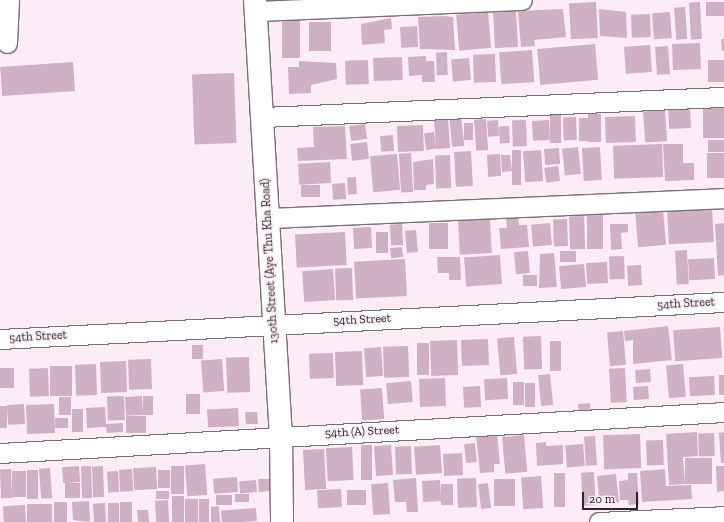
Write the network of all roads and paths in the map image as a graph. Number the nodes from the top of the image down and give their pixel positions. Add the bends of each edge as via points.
1 (9, 0) edge
2 (522, 0) edge
3 (256, 5) edge
4 (7, 43) dead end
5 (724, 98) edge
6 (263, 117) junction
7 (724, 198) edge
8 (268, 218) junction
9 (724, 302) edge
10 (273, 325) junction
11 (0, 339) edge
12 (724, 412) edge
13 (281, 437) junction
14 (0, 453) edge
15 (724, 516) edge
16 (282, 522) edge
17 (600, 522) edge

1 - 4 street
2 - 3 street
3 - 6 street, 130th Street (Aye Thu Kha Road)
5 - 6 street
6 - 8 street, 130th Street (Aye Thu Kha Road)
7 - 8 street
8 - 10 street, 130th Street (Aye Thu Kha Road)
9 - 10 street, 54th Street
10 - 11 street, 54th Street
10 - 13 street, 130th Street (Aye Thu Kha Road)
12 - 13 street, 54th (A) Street
13 - 14 street, 54th (A) Street
13 - 16 street, 130th Street (Aye Thu Kha Road)
15 - 17 street

